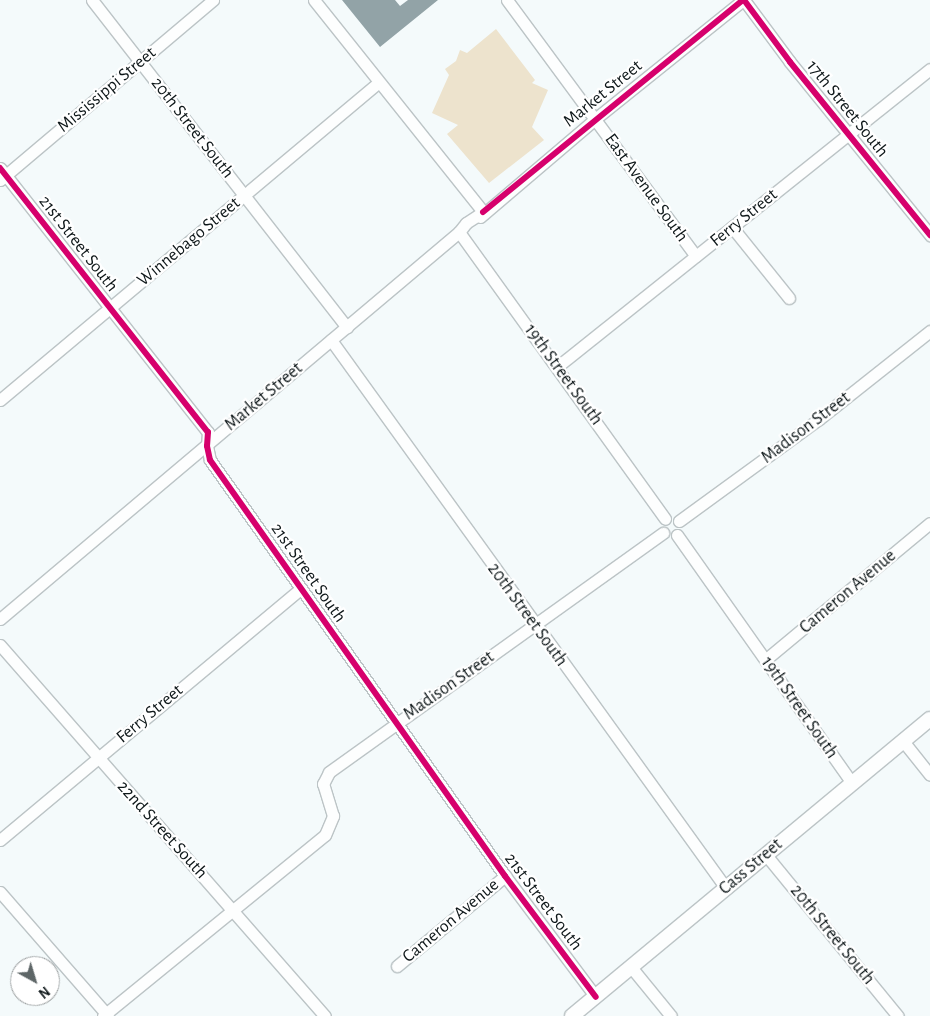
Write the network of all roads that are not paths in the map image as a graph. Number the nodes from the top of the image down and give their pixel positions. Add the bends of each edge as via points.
1 (92, 0) edge
2 (213, 0) edge
3 (314, 0) edge
4 (507, 0) edge
5 (744, 0) edge
6 (140, 62) junction
7 (930, 69) edge
8 (378, 83) junction
9 (595, 119) junction
10 (848, 134) junction
11 (2, 174) edge
12 (245, 196) junction
13 (483, 212) junction
14 (732, 227) junction
15 (459, 232) junction
16 (930, 235) edge
17 (696, 256) junction
18 (790, 298) dead end
19 (110, 308) junction
20 (347, 327) junction
21 (930, 332) edge
22 (331, 340) junction
23 (558, 366) junction
24 (0, 400) edge
25 (207, 446) junction
26 (665, 518) junction
27 (679, 521) junction
28 (930, 523) edge
29 (663, 533) junction
30 (676, 535) junction
31 (300, 589) junction
32 (0, 619) edge
33 (534, 626) junction
34 (0, 645) edge
35 (766, 660) junction
36 (930, 719) edge
37 (396, 724) junction
38 (903, 741) junction
39 (98, 758) junction
40 (930, 775) edge
41 (852, 783) junction
42 (0, 840) edge
43 (766, 855) junction
44 (505, 876) junction
45 (726, 888) junction
46 (0, 892) edge
47 (234, 910) junction
48 (397, 966) dead end
49 (631, 967) junction
50 (596, 997) junction
51 (106, 1015) edge
52 (325, 1016) edge
53 (572, 1016) edge
54 (671, 1016) edge
55 (898, 1016) edge

1 - 6 street, 20th Street South
2 - 6 street, Mississippi Street
3 - 8 street
4 - 9 street, East Avenue South
5 - 9 street, Market Street
5 - 10 street, 17th Street South
6 - 11 street, Mississippi Street
6 - 12 street, 20th Street South
7 - 10 street, Ferry Street
8 - 12 street, Winnebago Street
8 - 13 street
9 - 13 street, Market Street
9 - 17 street, East Avenue South
10 - 14 street, Ferry Street
10 - 16 street, 17th Street South
11 - 19 street, 21st Street South
12 - 19 street, Winnebago Street
12 - 20 street, 20th Street South
13 - 15 street, Market Street via 477,222
14 - 17 street, Ferry Street
14 - 18 street
15 - 20 street, Market Street
15 - 23 street, 19th Street South
17 - 23 street, Ferry Street
19 - 24 street, Winnebago Street
19 - 25 street, 21st Street South via 208,432
20 - 22 street, Market Street
21 - 27 street, Madison Street via 819,419
22 - 25 street, Market Street
22 - 33 street, 20th Street South
23 - 26 street, 19th Street South
25 - 31 street, 21st Street South via 210,460
25 - 32 street, Market Street
26 - 27 street via 674,517
26 - 29 street via 661,524
27 - 30 street via 680,530
28 - 35 street, Cameron Avenue
29 - 30 street via 671,537
29 - 33 street, Madison Street
30 - 35 street, 19th Street South
31 - 37 street, 21st Street South
31 - 39 street, Ferry Street
33 - 37 street, Madison Street
33 - 45 street, 20th Street South
34 - 39 street, 22nd Street South
35 - 41 street, 19th Street South
36 - 38 street, Cass Street
37 - 44 street, 21st Street South
37 - 47 street, Madison Street via 324,775 323,784 333,816 331,826
38 - 40 street
38 - 41 street, Cass Street
39 - 42 street, Ferry Street
39 - 47 street, 22nd Street South
41 - 43 street, Cass Street
43 - 45 street, Cass Street
43 - 55 street, 20th Street South
44 - 48 street, Cameron Avenue
44 - 50 street, 21st Street South
45 - 49 street, Cass Street
46 - 51 street
47 - 51 street, Madison Street
47 - 52 street, 22nd Street South
49 - 50 street, Cass Street
49 - 54 street
50 - 53 street, Cass Street

